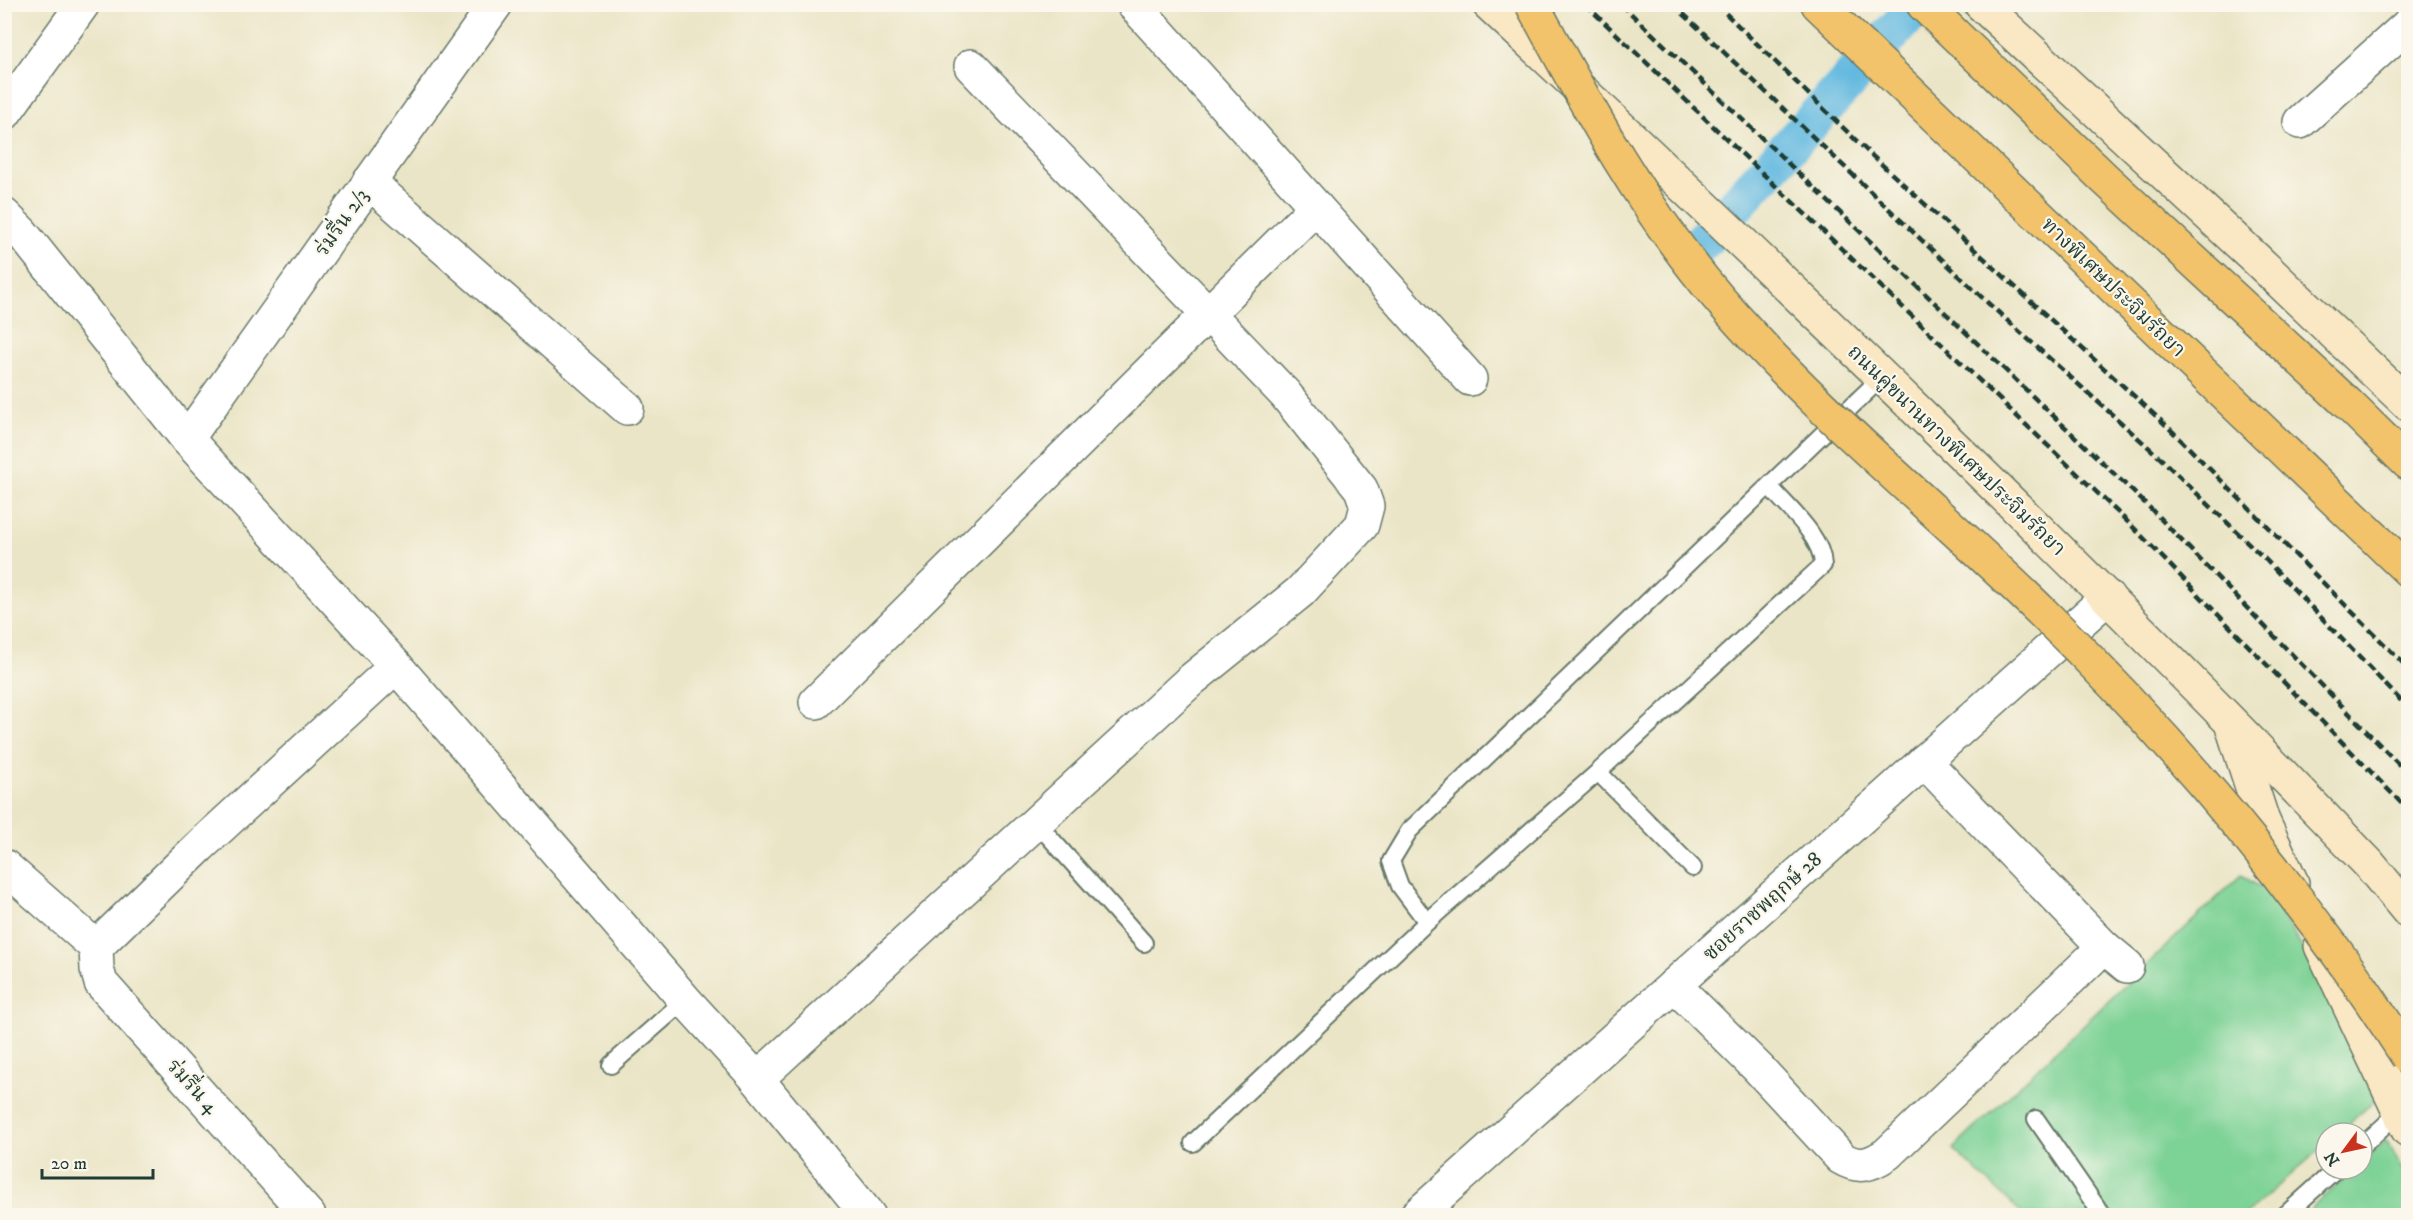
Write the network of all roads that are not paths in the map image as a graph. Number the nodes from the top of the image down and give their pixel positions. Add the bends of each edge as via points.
1 (82, 4) edge
2 (496, 4) edge
3 (1133, 4) edge
4 (1489, 4) edge
5 (1532, 4) edge
6 (1818, 4) edge
7 (1923, 4) edge
8 (1987, 10) edge
9 (2409, 25) edge
10 (971, 66) dead end
11 (4, 114) edge
12 (2300, 122) dead end
13 (369, 182) junction
14 (1316, 207) junction
15 (4, 214) edge
16 (1207, 313) junction
17 (1882, 377) junction
18 (1470, 379) dead end
19 (2409, 404) edge
20 (627, 408) dead end
21 (187, 439) junction
22 (2409, 463) edge
23 (1769, 486) junction
24 (2409, 570) edge
25 (2109, 597) junction
26 (396, 666) junction
27 (816, 702) dead end
28 (2230, 719) junction
29 (1924, 761) junction
30 (1598, 772) junction
31 (1036, 822) junction
32 (4, 866) edge
33 (1693, 868) dead end
34 (2409, 911) edge
35 (1427, 922) junction
36 (1144, 943) dead end
37 (96, 947) junction
38 (1674, 985) junction
39 (685, 1000) junction
40 (2409, 1057) edge
41 (611, 1065) dead end
42 (757, 1079) junction
43 (2036, 1119) dead end
44 (2404, 1121) edge
45 (2374, 1139) edge
46 (1193, 1143) dead end
47 (2322, 1181) edge
48 (1426, 1212) edge
49 (309, 1215) edge
50 (869, 1215) edge
51 (2103, 1215) edge
52 (2284, 1215) edge

1 - 11 street
2 - 13 street, ร่มรื่น 2/3
3 - 14 street
4 - 17 main road, ถนนคู่ขนานทางพิเศษประจิมรัถยา
5 - 40 highway, bridge via 1599,130 1658,218 1721,301 1804,388 2046,615 2166,741 2269,862
6 - 24 highway, ทางพิเศษประจิมรัถยา
7 - 22 highway
8 - 19 main road
9 - 12 street
10 - 16 street
13 - 20 street
13 - 21 street, ร่มรื่น 2/3
14 - 16 street
14 - 18 street
15 - 21 street
16 - 27 street
16 - 31 street via 1285,394 1361,489 1367,506 1362,525 1300,592 1190,681
17 - 23 lane
17 - 25 main road, ถนนคู่ขนานทางพิเศษประจิมรัถยา
21 - 26 street
23 - 30 lane via 1818,542 1823,565
23 - 35 lane via 1408,831 1391,861 1400,886
25 - 28 main road, ถนนคู่ขนานทางพิเศษประจิมรัถยา
25 - 29 street, ซอยราชพฤกษ์ 28
26 - 37 street
26 - 39 street
28 - 34 main road, ถนนคู่ขนานทางพิเศษประจิมรัถยา
28 - 44 main road via 2263,821
29 - 38 street, ซอยราชพฤกษ์ 28
29 - 38 street via 2116,957 1870,1165 1841,1158
30 - 33 lane
30 - 35 lane
31 - 36 lane
31 - 42 street
32 - 37 street
35 - 46 lane
37 - 49 street, ร่มรื่น 4 via 101,982
38 - 48 street, ซอยราชพฤกษ์ 28
39 - 41 lane
39 - 42 street
42 - 50 street
43 - 51 lane
44 - 45 lane
47 - 52 lane

